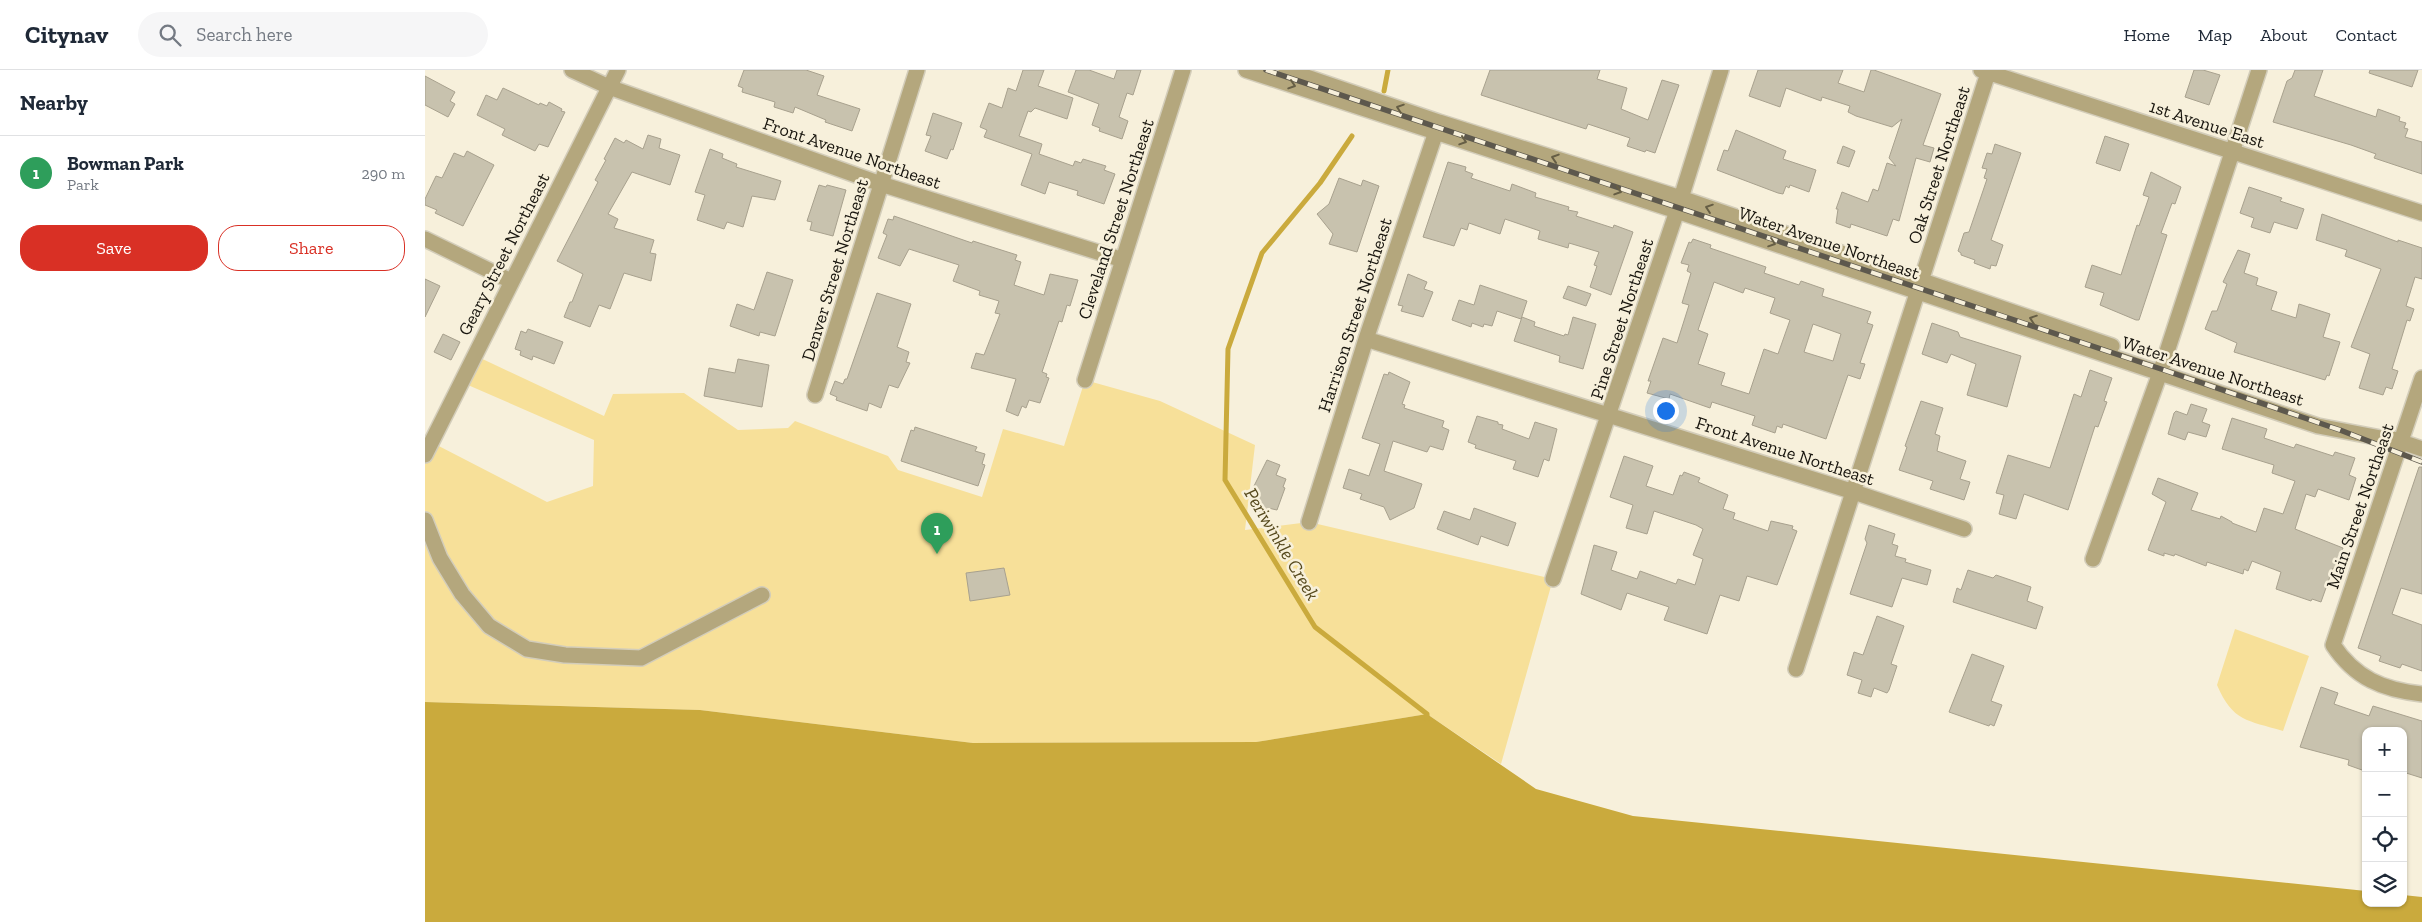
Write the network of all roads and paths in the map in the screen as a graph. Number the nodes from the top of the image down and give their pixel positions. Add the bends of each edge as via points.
1 (572, 70) edge
2 (618, 70) edge
3 (917, 70) edge
4 (1183, 70) edge
5 (1246, 70) edge
6 (1285, 70) edge
7 (1721, 70) edge
8 (2259, 70) edge
9 (1986, 71) edge
10 (609, 88) junction
11 (1437, 127) junction
12 (2232, 151) junction
13 (881, 184) junction
14 (1679, 204) junction
15 (2422, 214) edge
16 (425, 240) edge
17 (1123, 260) junction
18 (511, 281) junction
19 (1919, 286) junction
20 (1366, 339) junction
21 (2161, 368) junction
22 (2422, 378) edge
23 (1085, 380) dead end
24 (815, 395) dead end
25 (1609, 416) junction
26 (2402, 442) junction
27 (2422, 449) edge
28 (425, 455) edge
29 (1854, 492) junction
30 (425, 520) edge
31 (1309, 522) dead end
32 (1964, 529) dead end
33 (2093, 559) dead end
34 (1553, 579) dead end
35 (762, 596) dead end
36 (1796, 669) dead end
37 (2422, 694) edge

1 - 10 street, Front Avenue Northeast
2 - 10 street, Geary Street Northeast
3 - 13 street, Denver Street Northeast
4 - 17 street, Cleveland Street Northeast
5 -> 11 street, Water Avenue Northeast
11 -> 6 street, Water Avenue Northeast
7 - 14 street, Pine Street Northeast
8 - 12 street
9 - 12 street, 1st Avenue East
9 - 19 street, Oak Street Northeast
10 - 13 street, Front Avenue Northeast
10 - 18 street, Geary Street Northeast
11 - 14 street, Water Avenue Northeast
11 - 20 street, Harrison Street Northeast
12 - 15 street, 1st Avenue East
12 - 21 street
13 - 17 street, Front Avenue Northeast
13 - 24 street, Denver Street Northeast
14 - 19 street, Water Avenue Northeast
14 - 25 street, Pine Street Northeast
16 - 18 street
17 - 23 street, Cleveland Street Northeast
18 - 28 street, Geary Street Northeast
19 - 21 street, Water Avenue Northeast
19 - 29 street, Oak Street Northeast
20 - 25 street, Front Avenue Northeast
20 - 31 street, Harrison Street Northeast
21 - 26 street, Water Avenue Northeast via 2318,426
21 - 33 street
22 - 26 street, Main Street Northeast
25 - 29 street, Front Avenue Northeast
25 - 34 street, Pine Street Northeast
26 - 27 street, Water Avenue Northeast
26 - 37 street, Main Street Northeast via 2333,645 2353,670 2366,679 2408,693
29 - 32 street, Front Avenue Northeast
29 - 36 street, Oak Street Northeast
30 - 35 street via 440,558 462,594 489,626 527,649 565,655 641,658

